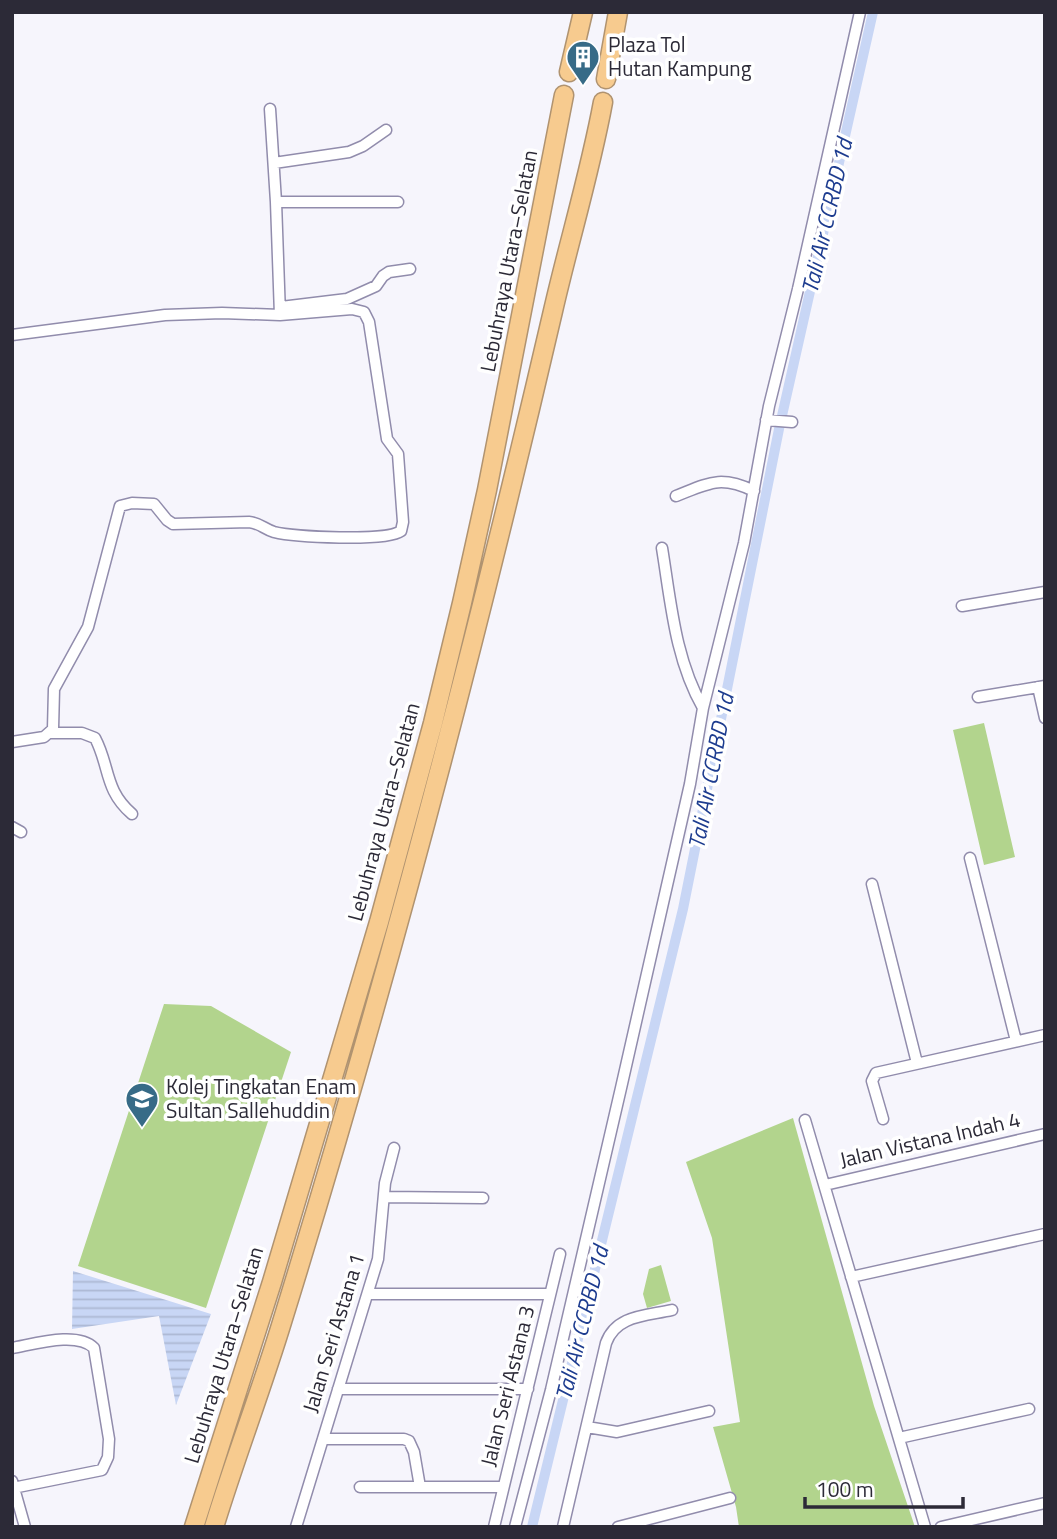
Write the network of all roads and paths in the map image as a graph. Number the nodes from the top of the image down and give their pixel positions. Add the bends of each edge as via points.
1 (583, 12) edge
2 (618, 12) edge
3 (860, 12) edge
4 (569, 72) dead end
5 (606, 79) dead end
6 (564, 95) dead end
7 (603, 102) dead end
8 (270, 108) dead end
9 (386, 130) dead end
10 (274, 163) junction
11 (276, 202) junction
12 (398, 202) dead end
13 (410, 269) dead end
14 (280, 311) junction
15 (12, 335) edge
16 (770, 420) junction
17 (789, 421) dead end
18 (754, 491) junction
19 (676, 496) dead end
20 (662, 548) dead end
21 (1045, 592) edge
22 (962, 606) dead end
23 (1042, 687) edge
24 (978, 697) dead end
25 (703, 708) junction
26 (1045, 718) edge
27 (50, 733) junction
28 (12, 742) edge
29 (132, 814) dead end
30 (970, 858) dead end
31 (872, 884) dead end
32 (1045, 1035) edge
33 (1016, 1041) junction
34 (917, 1063) junction
35 (883, 1119) dead end
36 (805, 1120) dead end
37 (1045, 1134) edge
38 (394, 1148) dead end
39 (825, 1185) junction
40 (384, 1197) junction
41 (483, 1198) dead end
42 (1045, 1234) edge
43 (560, 1254) dead end
44 (851, 1277) junction
45 (368, 1294) junction
46 (550, 1294) junction
47 (672, 1310) dead end
48 (12, 1348) edge
49 (338, 1389) junction
50 (528, 1389) junction
51 (1029, 1409) dead end
52 (709, 1411) dead end
53 (587, 1427) junction
54 (899, 1438) junction
55 (323, 1439) junction
56 (13, 1485) edge
57 (360, 1487) dead end
58 (420, 1487) junction
59 (503, 1487) junction
60 (730, 1498) dead end
61 (1045, 1503) edge
62 (25, 1527) edge
63 (194, 1527) edge
64 (214, 1527) edge
65 (296, 1527) edge
66 (494, 1527) edge
67 (515, 1527) edge
68 (563, 1527) edge
69 (618, 1527) edge
70 (925, 1527) edge
71 (941, 1527) edge

1 - 4 highway
2 - 5 highway
3 - 16 street
6 - 63 highway, Lebuhraya Utara–Selatan via 490,476 433,723 269,1294
7 - 64 highway, Lebuhraya Utara–Selatan via 460,697 282,1324
8 - 10 street
9 - 10 street via 349,152
10 - 11 street
11 - 12 street
11 - 14 street
13 - 14 street via 389,272 376,286 347,299
14 - 15 street via 165,315
14 - 27 street via 352,309 368,316 387,439 399,458 401,531 388,537 354,537 276,532 249,522 173,524 154,504 120,506 88,627 56,683 55,723
16 - 17 street
16 - 18 street
18 - 19 street via 722,481
18 - 25 street
20 - 25 street via 670,613
21 - 22 street
23 - 24 street
23 - 26 street
25 - 67 street via 690,784 554,1377
27 - 28 street
27 - 29 street via 82,733 95,738 111,789
30 - 33 street
31 - 34 street
32 - 33 street
33 - 34 street
34 - 35 street via 873,1075
36 - 39 street
37 - 39 street, Jalan Vistana Indah 4
38 - 40 street, Jalan Seri Astana 1
39 - 44 street
40 - 41 street
40 - 45 street, Jalan Seri Astana 1 via 380,1247
42 - 44 street
43 - 46 street, Jalan Seri Astana 3
44 - 54 street
45 - 46 street
45 - 49 street, Jalan Seri Astana 1
46 - 50 street, Jalan Seri Astana 3
47 - 53 street via 635,1318 611,1330
48 - 56 street via 75,1339 94,1348 109,1448 102,1469
49 - 50 street
49 - 55 street, Jalan Seri Astana 1
50 - 59 street, Jalan Seri Astana 3
51 - 54 street
52 - 53 street via 617,1432
53 - 68 street
54 - 70 street
55 - 58 street via 409,1441
55 - 65 street, Jalan Seri Astana 1
56 - 62 street
57 - 58 street
58 - 59 street
59 - 66 street, Jalan Seri Astana 3
60 - 69 street
61 - 71 street

